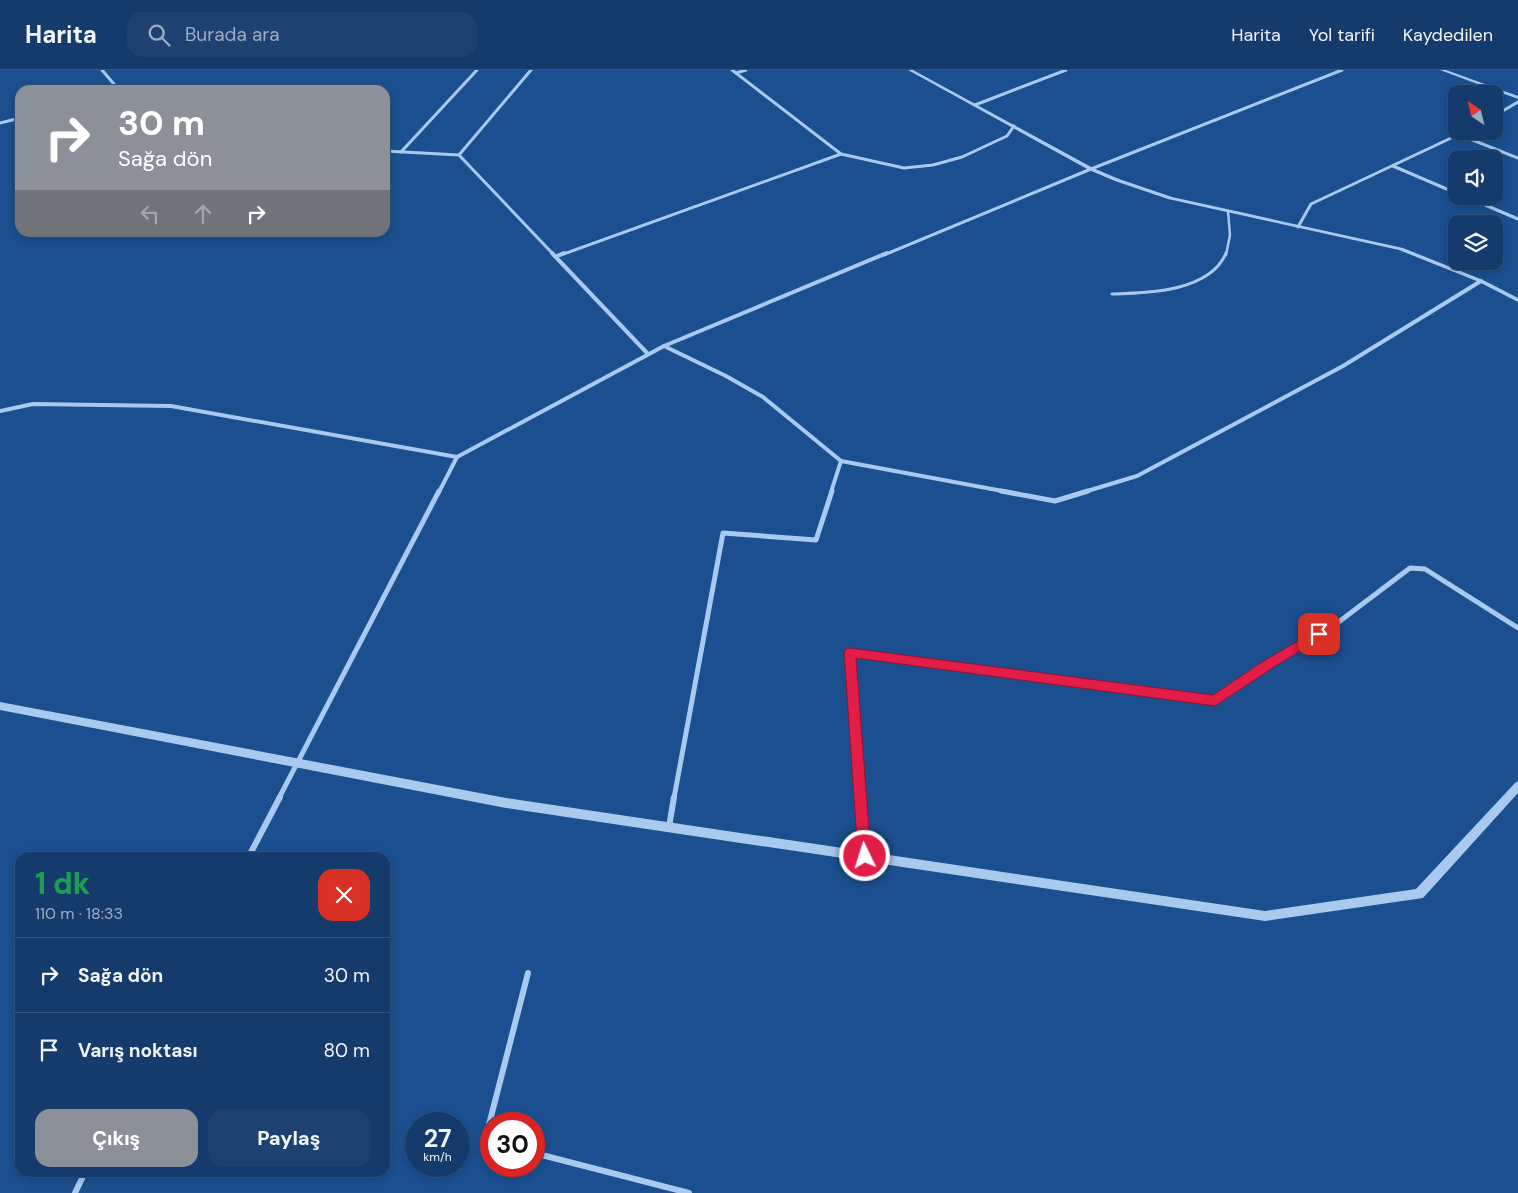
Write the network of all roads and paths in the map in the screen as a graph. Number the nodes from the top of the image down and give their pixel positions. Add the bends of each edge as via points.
1 (102, 70) edge
2 (477, 70) edge
3 (531, 70) edge
4 (732, 70) edge
5 (746, 70) edge
6 (910, 70) edge
7 (1066, 70) edge
8 (1342, 70) edge
9 (1442, 70) edge
10 (736, 73) junction
11 (115, 85) edge
12 (1518, 98) edge
13 (1518, 102) edge
14 (976, 105) junction
15 (1503, 111) edge
16 (15, 119) edge
17 (0, 123) edge
18 (1014, 126) junction
19 (1449, 140) edge
20 (1473, 140) edge
21 (390, 151) edge
22 (401, 152) junction
23 (842, 154) junction
24 (460, 155) junction
25 (1518, 158) edge
26 (1393, 166) junction
27 (1091, 169) junction
28 (1448, 190) edge
29 (1485, 205) edge
30 (1228, 211) junction
31 (1518, 219) edge
32 (1298, 227) junction
33 (557, 256) junction
34 (1481, 281) junction
35 (1112, 294) dead end
36 (1518, 300) edge
37 (664, 346) junction
38 (648, 354) junction
39 (0, 410) edge
40 (457, 457) junction
41 (841, 461) junction
42 (1518, 628) edge
43 (0, 706) edge
44 (298, 762) junction
45 (1518, 786) edge
46 (669, 827) junction
47 (251, 852) edge
48 (865, 856) junction
49 (528, 973) dead end
50 (492, 1112) edge
51 (545, 1155) edge
52 (83, 1177) edge
53 (75, 1193) edge
54 (689, 1193) edge

1 - 11 street
2 - 22 street
3 - 24 street
4 - 10 street
5 - 10 street
6 - 14 street
7 - 14 street
8 - 27 street
9 - 12 street
10 - 23 street
13 - 15 street
14 - 18 street
16 - 17 street
18 - 23 street via 1007,136 962,157 933,165 904,168
18 - 27 street
19 - 26 street
20 - 25 street
21 - 22 street
22 - 24 street
23 - 33 street
24 - 33 street
26 - 28 street
26 - 32 street via 1312,204
27 - 30 street via 1170,198
27 - 37 street
29 - 31 street
30 - 32 street
30 - 35 lane via 1230,240 1224,259 1215,269 1192,283 1168,290
32 - 34 street via 1401,249
33 - 38 street
34 - 36 street
34 - 41 street via 1343,366 1137,476 1055,501
37 - 38 street
37 - 41 street via 763,397
38 - 40 street
39 - 40 street via 32,404 171,406
40 - 44 street
41 - 46 street via 816,540 723,533
42 - 48 street via 1425,569 1410,568 1336,624 1270,663 1215,701 850,652
43 - 44 street
44 - 46 street via 506,803
44 - 47 street
45 - 48 street via 1419,894 1266,916
46 - 48 street
49 - 50 street
51 - 54 street
52 - 53 street

